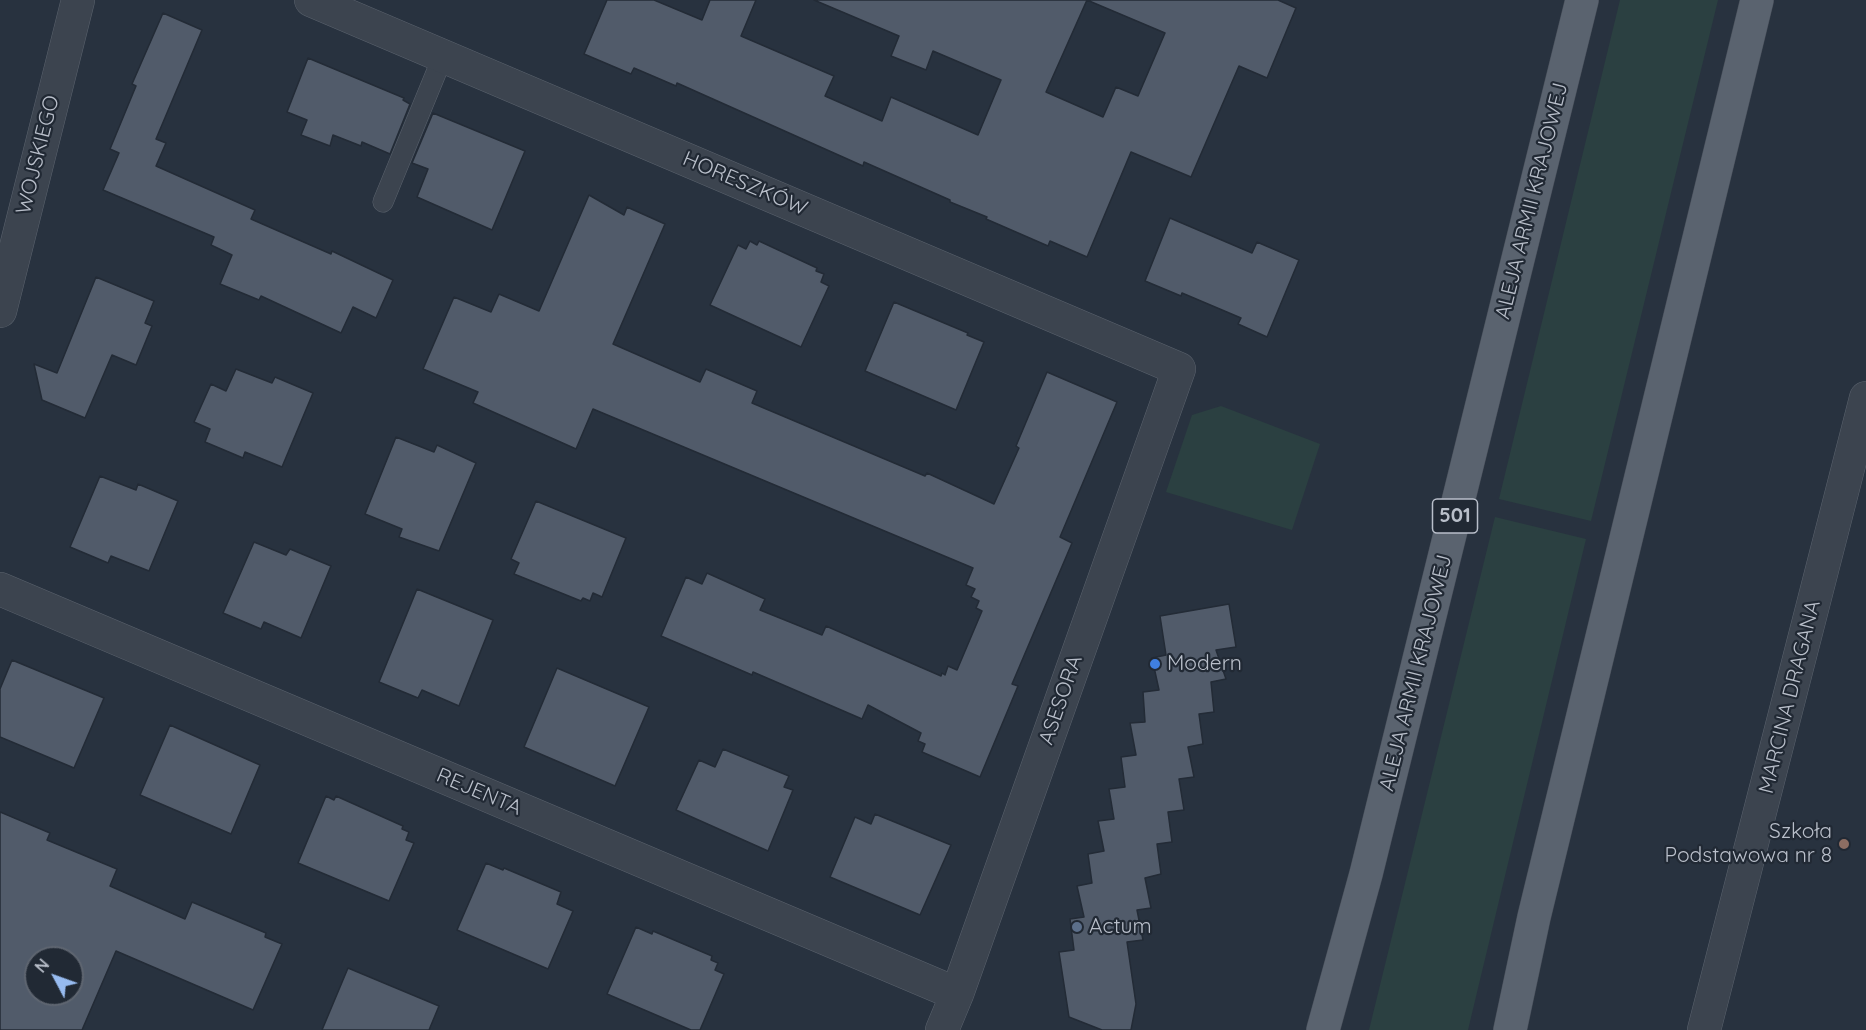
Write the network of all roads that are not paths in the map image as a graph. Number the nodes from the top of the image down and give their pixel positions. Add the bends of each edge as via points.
1 (78, 0) edge
2 (311, 0) edge
3 (1582, 0) edge
4 (1757, 0) edge
5 (442, 56) junction
6 (383, 202) dead end
7 (10, 220) edge
8 (0, 311) edge
9 (1179, 369) joint
10 (1864, 412) edge
11 (0, 589) edge
12 (957, 994) junction
13 (942, 1030) edge
14 (1323, 1030) edge
15 (1510, 1030) edge
16 (1704, 1030) edge

1 - 7 street, WOJSKIEGO
2 - 5 street, HORESZKÓW
3 - 14 main road, ALEJA ARMII KRAJOWEJ / 501 via 1366,874
4 - 15 main road via 1534,917
5 - 6 lane
5 - 9 street, HORESZKÓW
7 - 8 street, WOJSKIEGO
9 - 12 street, ASESORA
10 - 16 street, MARCINA DRAGANA
11 - 12 street, REJENTA
12 - 13 street, ASESORA

